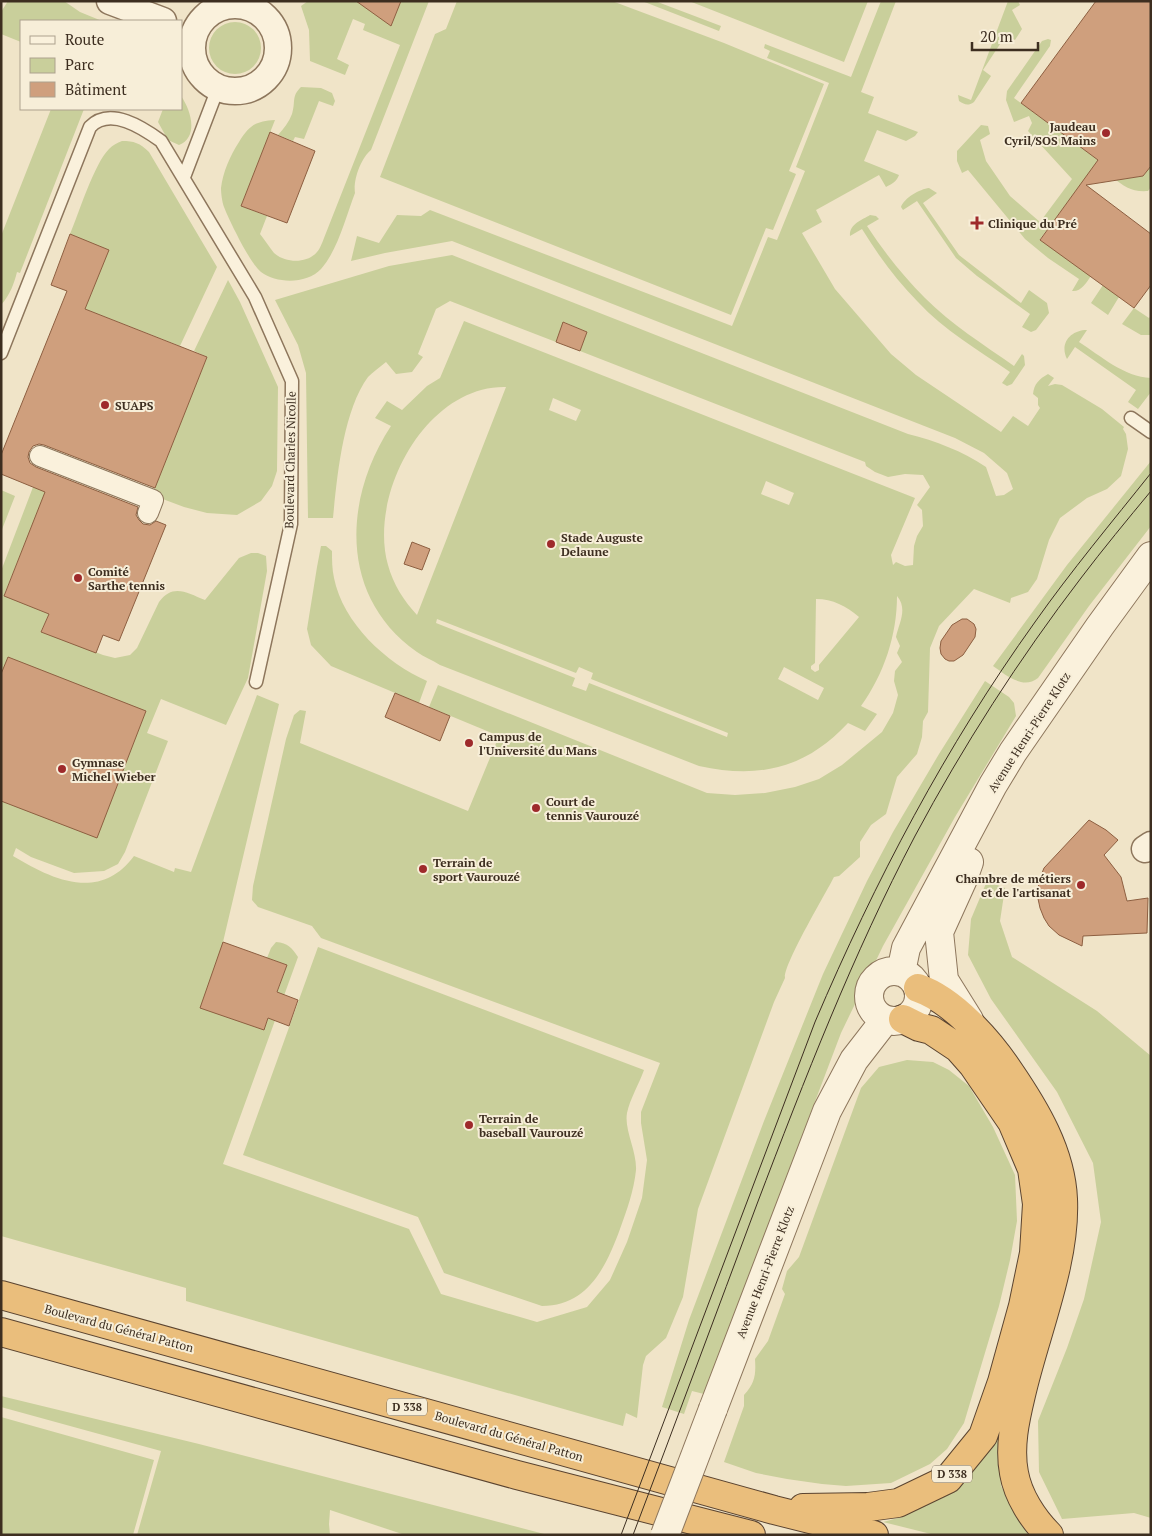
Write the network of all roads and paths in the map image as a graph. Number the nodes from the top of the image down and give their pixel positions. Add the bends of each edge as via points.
1 (110, 1) edge
2 (275, 1) edge
3 (222, 5) edge
4 (160, 20) edge
5 (273, 29) junction
6 (188, 30) edge
7 (218, 88) junction
8 (184, 177) junction
9 (1, 353) edge
10 (1131, 418) dead end
11 (1151, 432) edge
12 (40, 456) dead end
13 (145, 500) dead end
14 (1151, 556) edge
15 (256, 682) dead end
16 (993, 786) junction
17 (909, 980) junction
18 (894, 1019) junction
19 (975, 1030) junction
20 (1, 1295) edge
21 (1, 1332) edge
22 (517, 1476) junction
23 (774, 1510) junction
24 (665, 1535) edge
25 (673, 1535) edge
26 (751, 1535) edge
27 (874, 1535) edge
28 (1049, 1535) edge

1 - 4 street
2 - 5 street
3 - 5 street via 249,7 264,16
3 - 6 street
5 - 7 street via 278,49 274,65 259,84 245,90
6 - 7 street via 195,62 204,78
7 - 8 lane
8 - 9 lane, Boulevard Charles Nicolle via 161,141 145,130 117,119 94,122 86,134
8 - 15 lane, Boulevard Charles Nicolle via 255,297 292,381 291,524
10 - 11 lane
12 - 13 street
14 - 16 street, Avenue Henri-Pierre Klotz via 1041,709
16 - 17 street, Avenue Henri-Pierre Klotz via 906,948
16 - 19 street via 963,879 939,932 944,980
17 - 18 street, Avenue Henri-Pierre Klotz via 918,999 915,1009
17 - 18 street via 894,970 880,974 870,986 870,1004 876,1014
17 - 19 highway via 958,1013
18 - 23 highway, D 338 via 931,1030 958,1048 1012,1122 1032,1169 1038,1204 1034,1253 1024,1306 983,1436 948,1479 898,1503
18 - 24 street, Avenue Henri-Pierre Klotz, bridge via 854,1060 827,1111
19 - 28 highway via 1002,1060 1038,1119 1058,1165 1063,1198 1057,1260 1026,1372 1014,1423 1012,1449 1014,1474 1021,1496
20 - 23 highway, Boulevard du Général Patton / D 338
21 - 22 highway
22 - 25 highway via 564,1503
22 - 26 highway
23 - 27 highway, Boulevard du Général Patton / D 338

